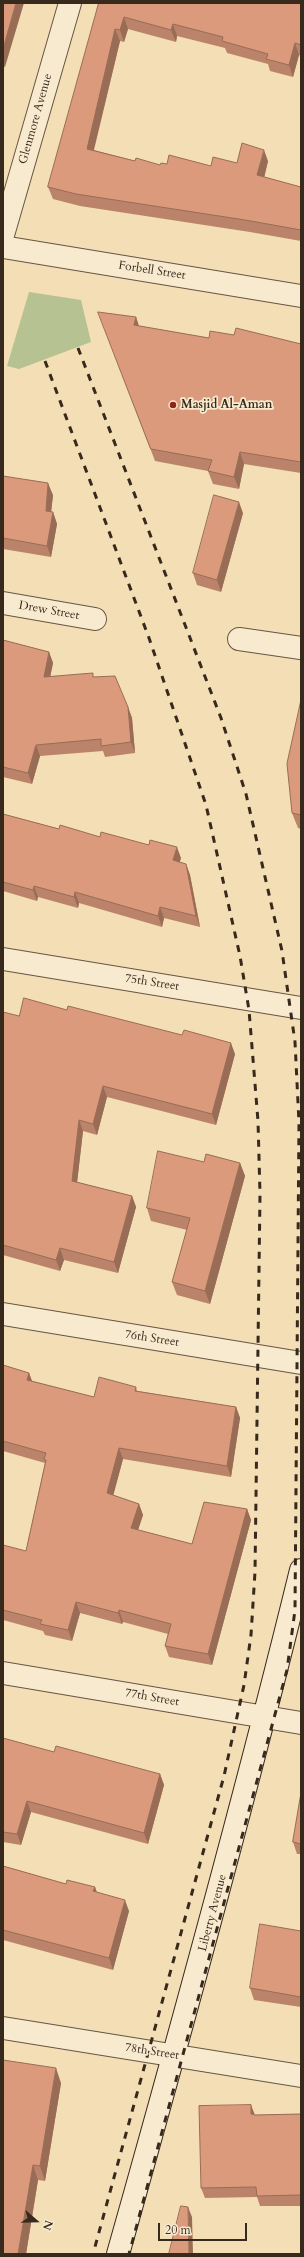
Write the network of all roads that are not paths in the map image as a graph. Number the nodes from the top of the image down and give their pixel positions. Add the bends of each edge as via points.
1 (70, 3) edge
2 (3, 235) edge
3 (3, 247) edge
4 (301, 296) edge
5 (3, 603) edge
6 (95, 619) dead end
7 (239, 639) dead end
8 (301, 648) edge
9 (3, 959) edge
10 (301, 1008) edge
11 (3, 1314) edge
12 (301, 1364) edge
13 (301, 1570) edge
14 (3, 1673) edge
15 (265, 1718) junction
16 (301, 1723) edge
17 (3, 2028) edge
18 (174, 2055) junction
19 (301, 2076) edge
20 (118, 2254) edge

1 - 2 street, Glenmore Avenue
3 - 4 street, Forbell Street
5 - 6 street, Drew Street
7 - 8 street
9 - 10 street, 75th Street
11 - 12 street, 76th Street
13 - 15 street, Liberty Avenue
14 - 15 street, 77th Street
15 - 16 street, 77th Street
15 - 18 street, Liberty Avenue
17 - 18 street, 78th Street
18 - 19 street, 78th Street
18 - 20 street, Liberty Avenue

